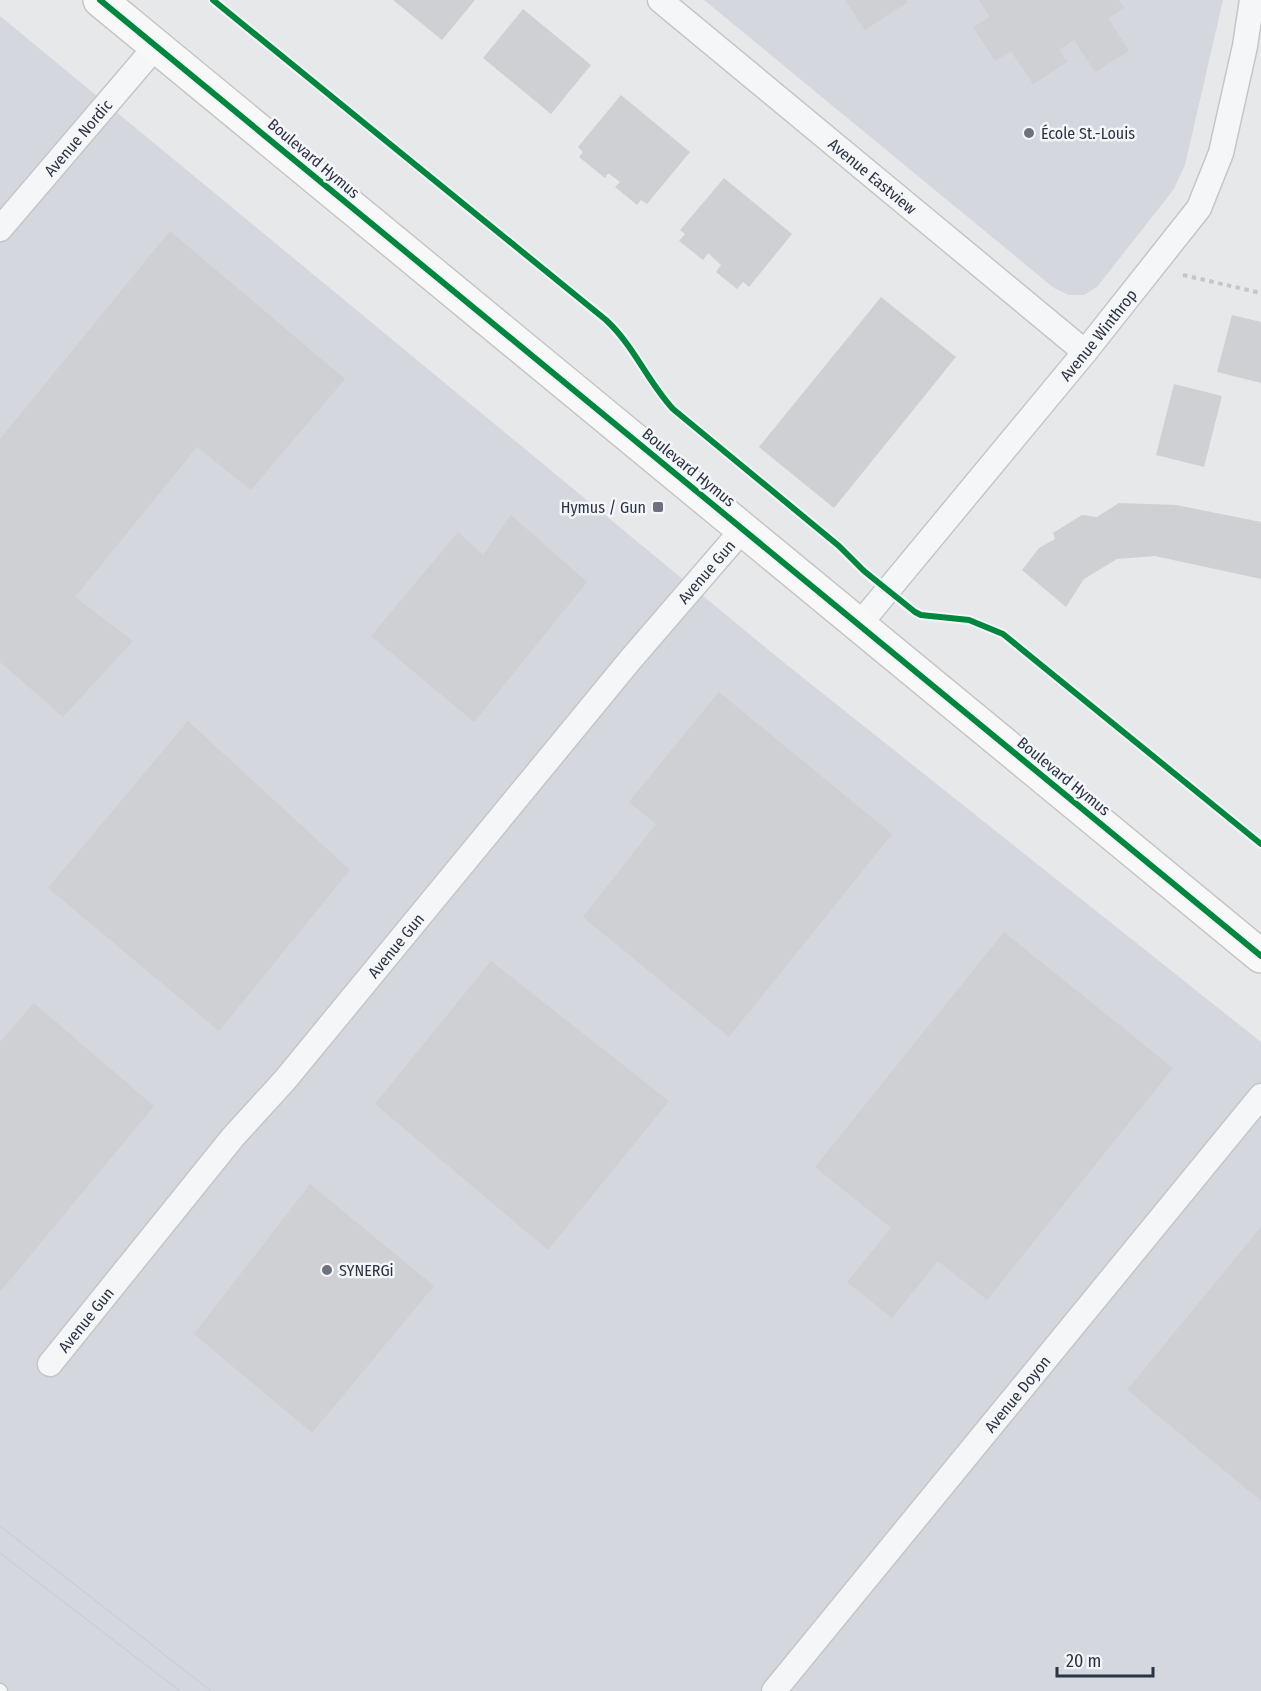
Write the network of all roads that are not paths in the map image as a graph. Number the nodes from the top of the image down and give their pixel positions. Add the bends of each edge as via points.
1 (100, 0) edge
2 (660, 0) edge
3 (1252, 0) edge
4 (157, 45) junction
5 (0, 229) edge
6 (1085, 352) junction
7 (744, 529) junction
8 (859, 625) junction
9 (1261, 956) edge
10 (1261, 1096) edge
11 (50, 1364) dead end
12 (774, 1691) edge

1 - 4 street, Boulevard Hymus
2 - 6 street, Avenue Eastview
3 - 6 street, Avenue Winthrop via 1221,153 1199,208
4 - 5 street, Avenue Nordic
4 - 7 street, Boulevard Hymus
6 - 8 street, Avenue Winthrop
7 - 8 street, Boulevard Hymus
7 - 11 street, Avenue Gun via 631,659 285,1080 233,1137
8 - 9 street, Boulevard Hymus
10 - 12 street, Avenue Doyon

